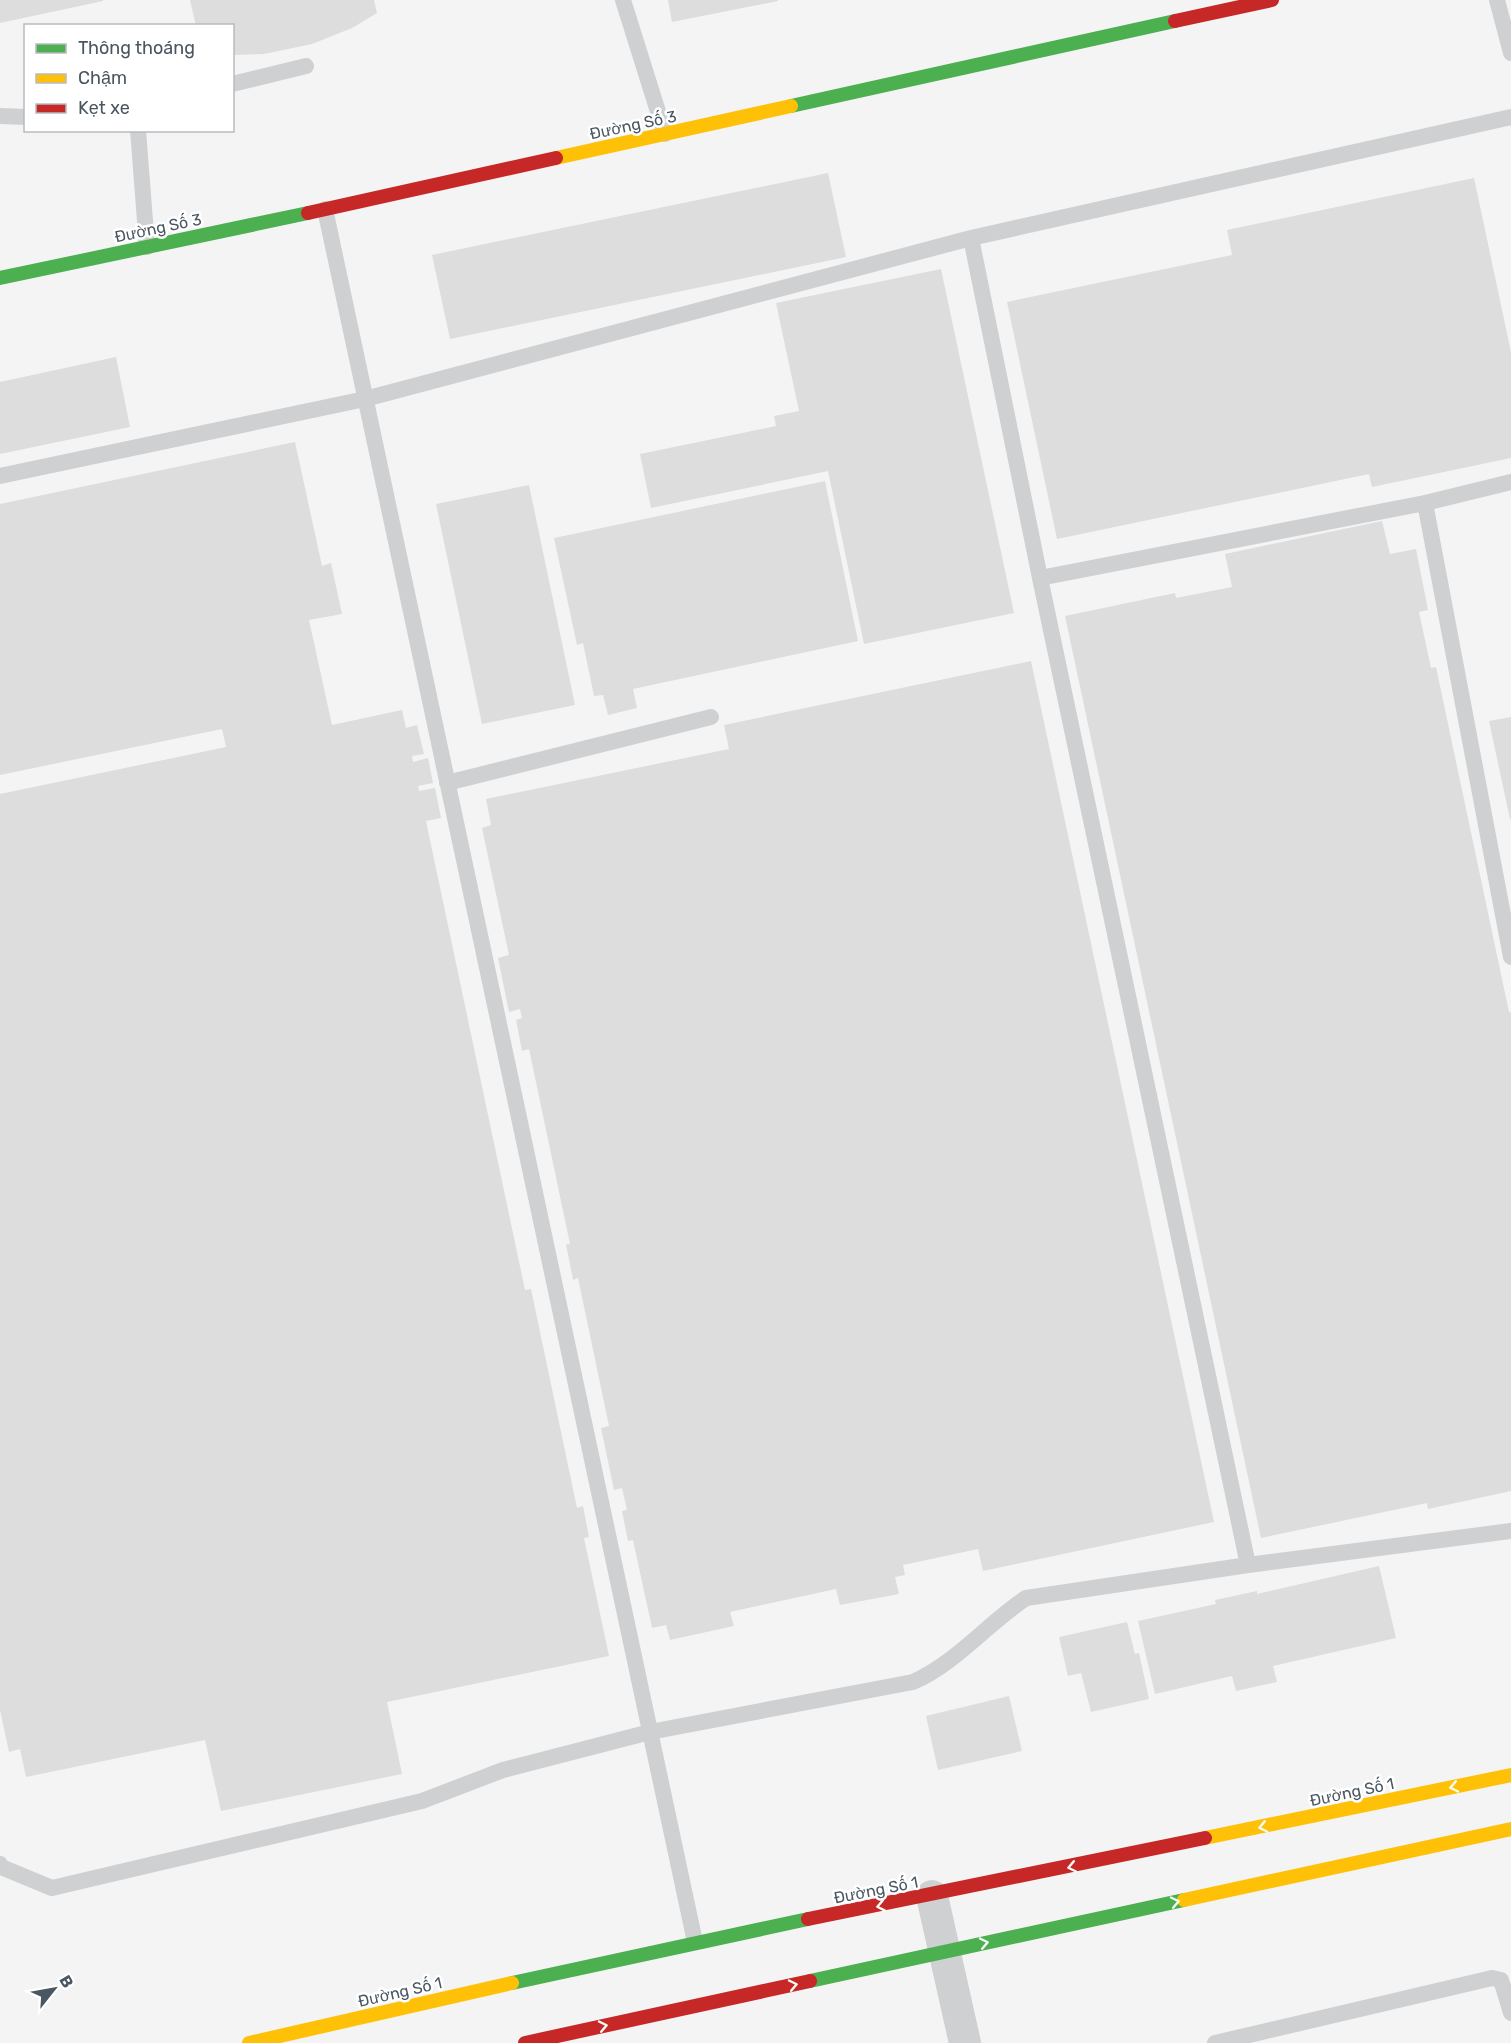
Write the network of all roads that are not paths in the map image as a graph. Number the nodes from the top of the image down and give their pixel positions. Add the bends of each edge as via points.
1 (623, 0) edge
2 (1272, 0) edge
3 (1497, 0) edge
4 (1511, 52) edge
5 (306, 66) dead end
6 (234, 84) edge
7 (0, 116) edge
8 (24, 117) edge
9 (1511, 117) edge
10 (138, 132) edge
11 (665, 135) junction
12 (325, 209) junction
13 (971, 237) junction
14 (147, 247) junction
15 (0, 278) edge
16 (365, 399) junction
17 (0, 476) edge
18 (1511, 482) edge
19 (1425, 503) junction
20 (1040, 578) junction
21 (711, 717) dead end
22 (447, 783) junction
23 (1511, 957) edge
24 (1511, 1531) edge
25 (1248, 1565) junction
26 (650, 1732) junction
27 (1511, 1775) edge
28 (1511, 1829) edge
29 (0, 1864) edge
30 (932, 1896) junction
31 (695, 1942) junction
32 (945, 1952) junction
33 (1511, 2013) edge
34 (249, 2043) edge
35 (525, 2043) edge
36 (965, 2043) edge
37 (1215, 2043) edge

1 - 11 lane
2 - 11 street, Đường Số 3
3 - 4 lane
5 - 6 lane
7 - 8 lane
9 - 13 lane
10 - 14 lane
11 - 12 street, Đường Số 3
12 - 14 street, Đường Số 3
12 - 16 lane
13 - 16 lane
13 - 20 lane
14 - 15 street, Đường Số 3
16 - 17 lane
16 - 22 lane
18 - 19 lane
19 - 20 lane
19 - 23 lane
20 - 25 lane
21 - 22 lane
22 - 26 lane
24 - 25 lane
25 - 26 lane via 1026,1598 934,1673 913,1682
26 - 29 lane via 503,1770 422,1801 52,1888
26 - 31 lane
27 -> 30 street, Đường Số 1
32 -> 28 street
30 -> 31 street, Đường Số 1
30 - 32 street
31 - 34 street, Đường Số 1
35 -> 32 street
32 - 36 street
33 - 37 lane via 1501,1980 1492,1978

